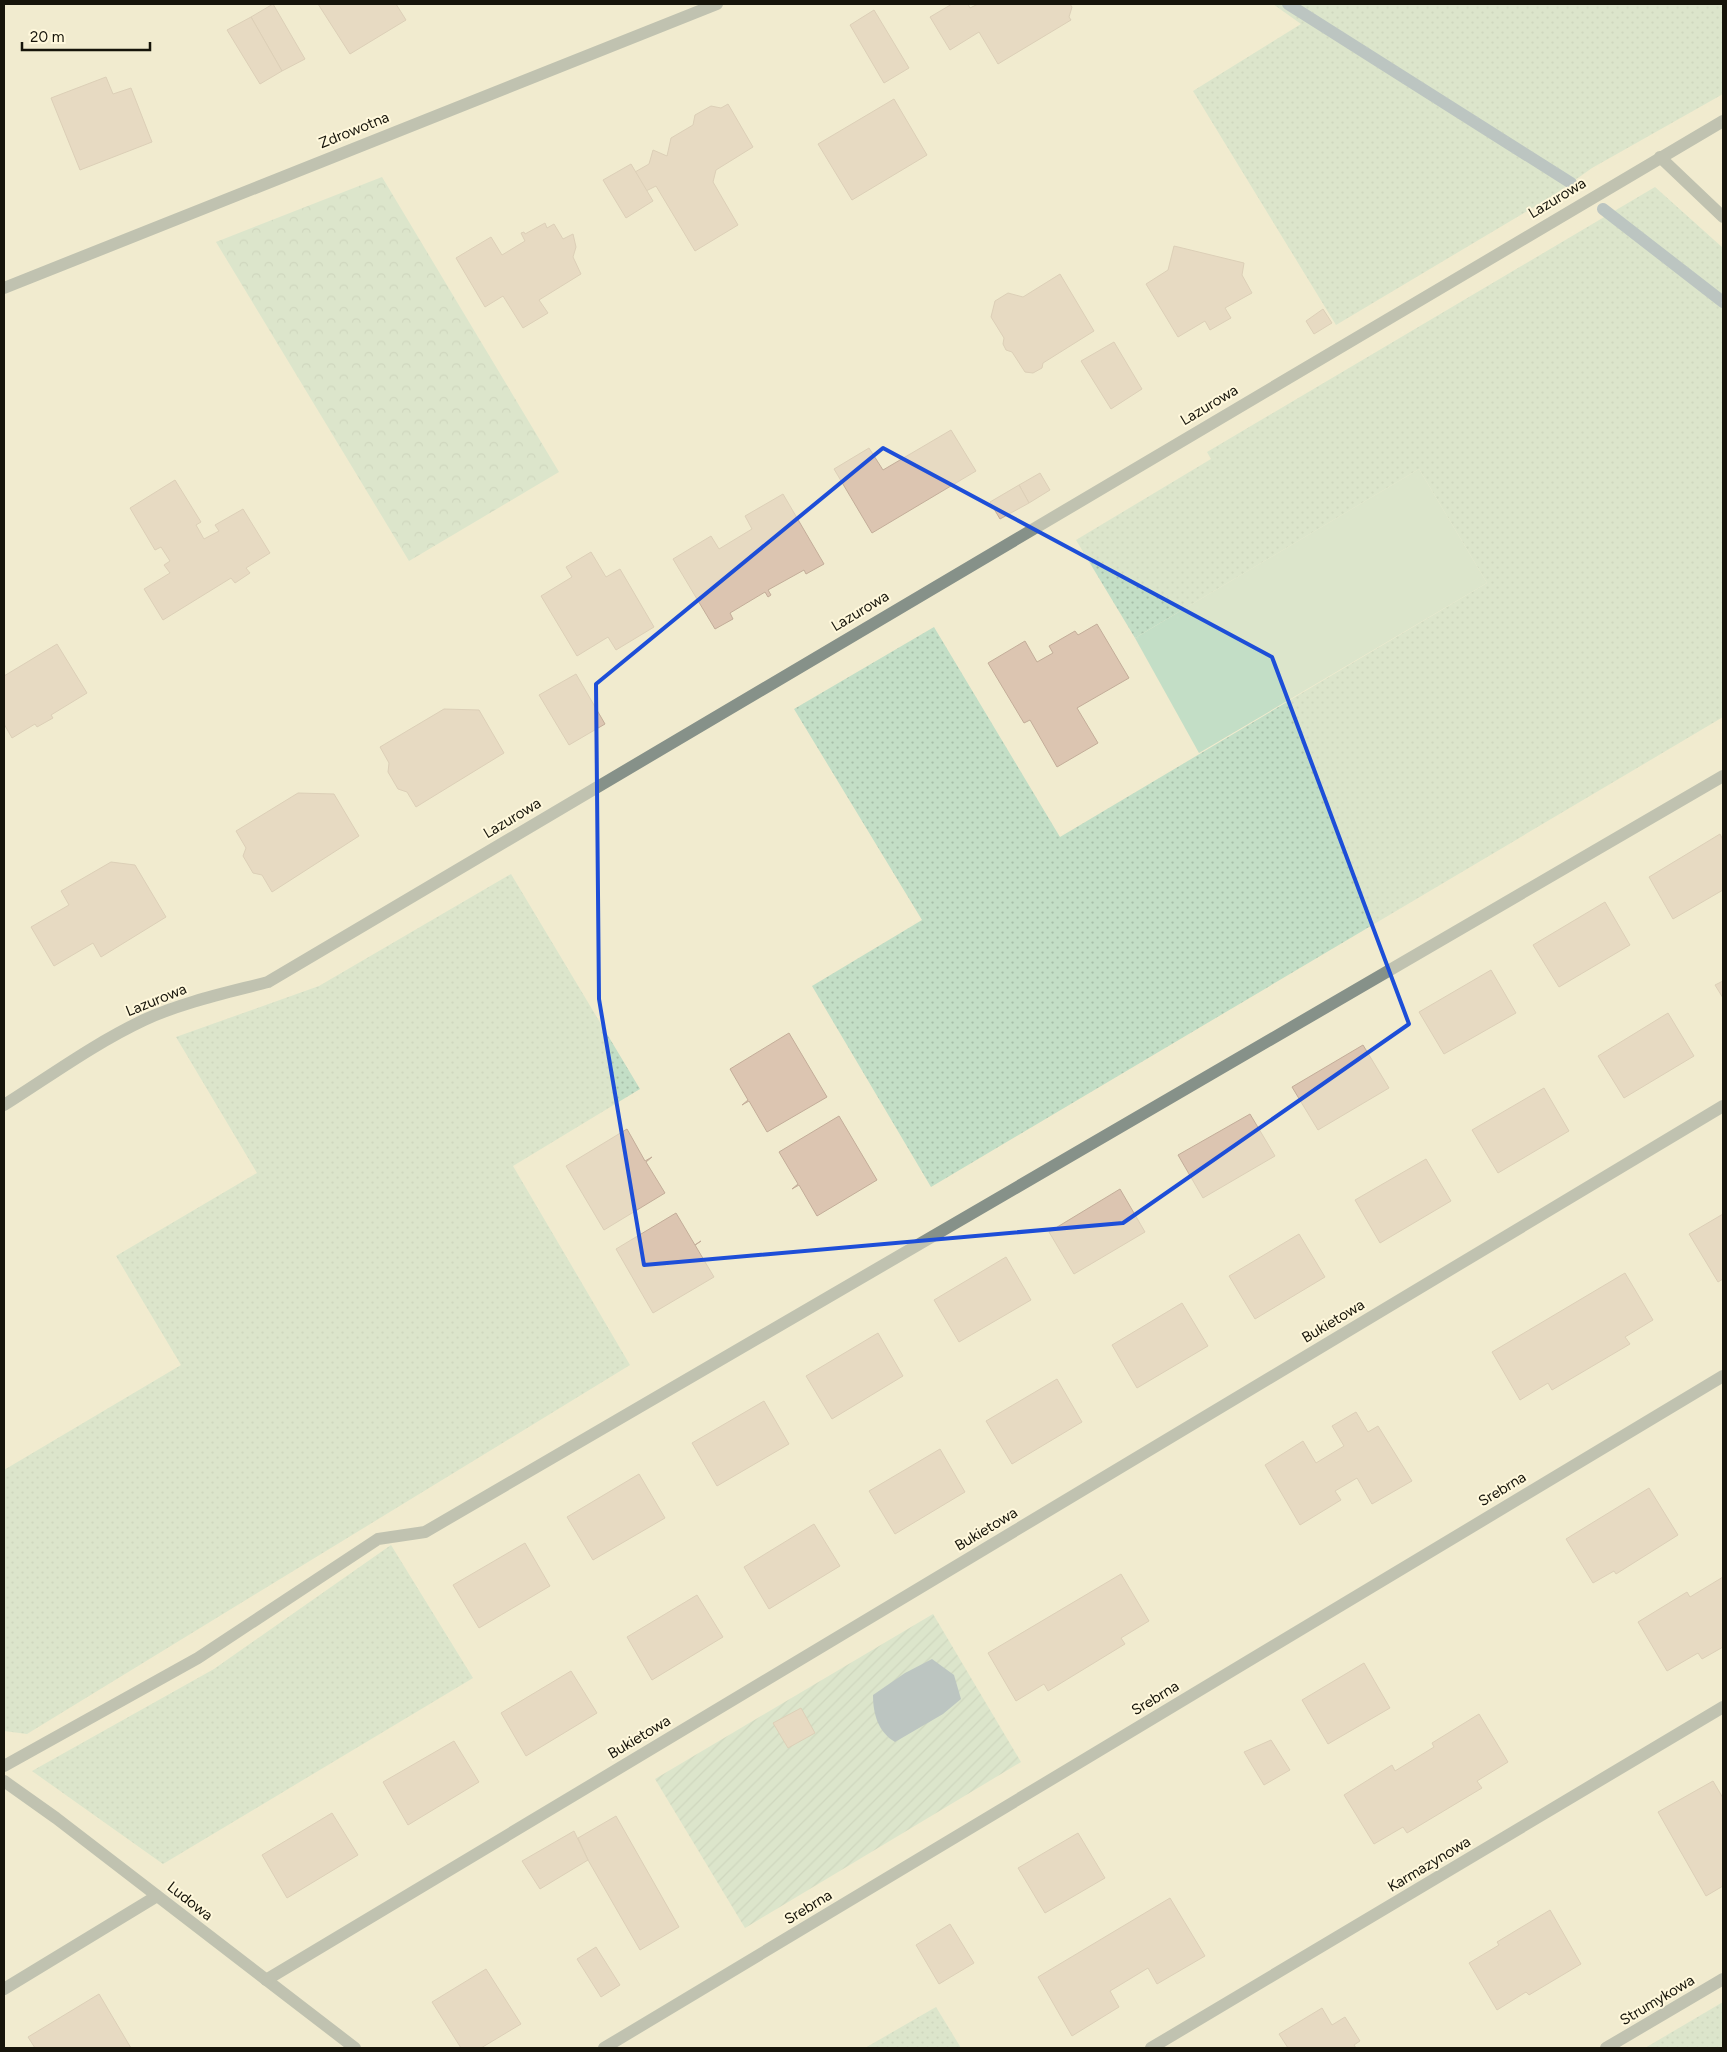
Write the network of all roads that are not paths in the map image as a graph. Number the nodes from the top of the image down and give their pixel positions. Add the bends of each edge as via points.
1 (717, 4) edge
2 (1723, 121) edge
3 (1660, 156) junction
4 (1723, 217) edge
5 (4, 288) edge
6 (1723, 776) edge
7 (4, 1105) edge
8 (1723, 1106) edge
9 (1723, 1376) edge
10 (1723, 1707) edge
11 (4, 1766) edge
12 (4, 1781) edge
13 (157, 1896) junction
14 (1723, 1979) edge
15 (266, 1980) junction
16 (4, 1989) edge
17 (355, 2048) edge
18 (604, 2048) edge
19 (1151, 2048) edge
20 (1606, 2048) edge

1 - 5 street, Zdrowotna
2 - 3 street, Lazurowa
3 - 4 street
3 - 7 street, Lazurowa via 268,982 192,1002 145,1020
6 - 11 street via 426,1532 378,1539 198,1658
8 - 15 street, Bukietowa
9 - 18 street, Srebrna
10 - 19 street, Karmazynowa
12 - 13 street, Ludowa
13 - 15 street, Ludowa
13 - 16 street
14 - 20 street, Strumykowa
15 - 17 street, Ludowa

